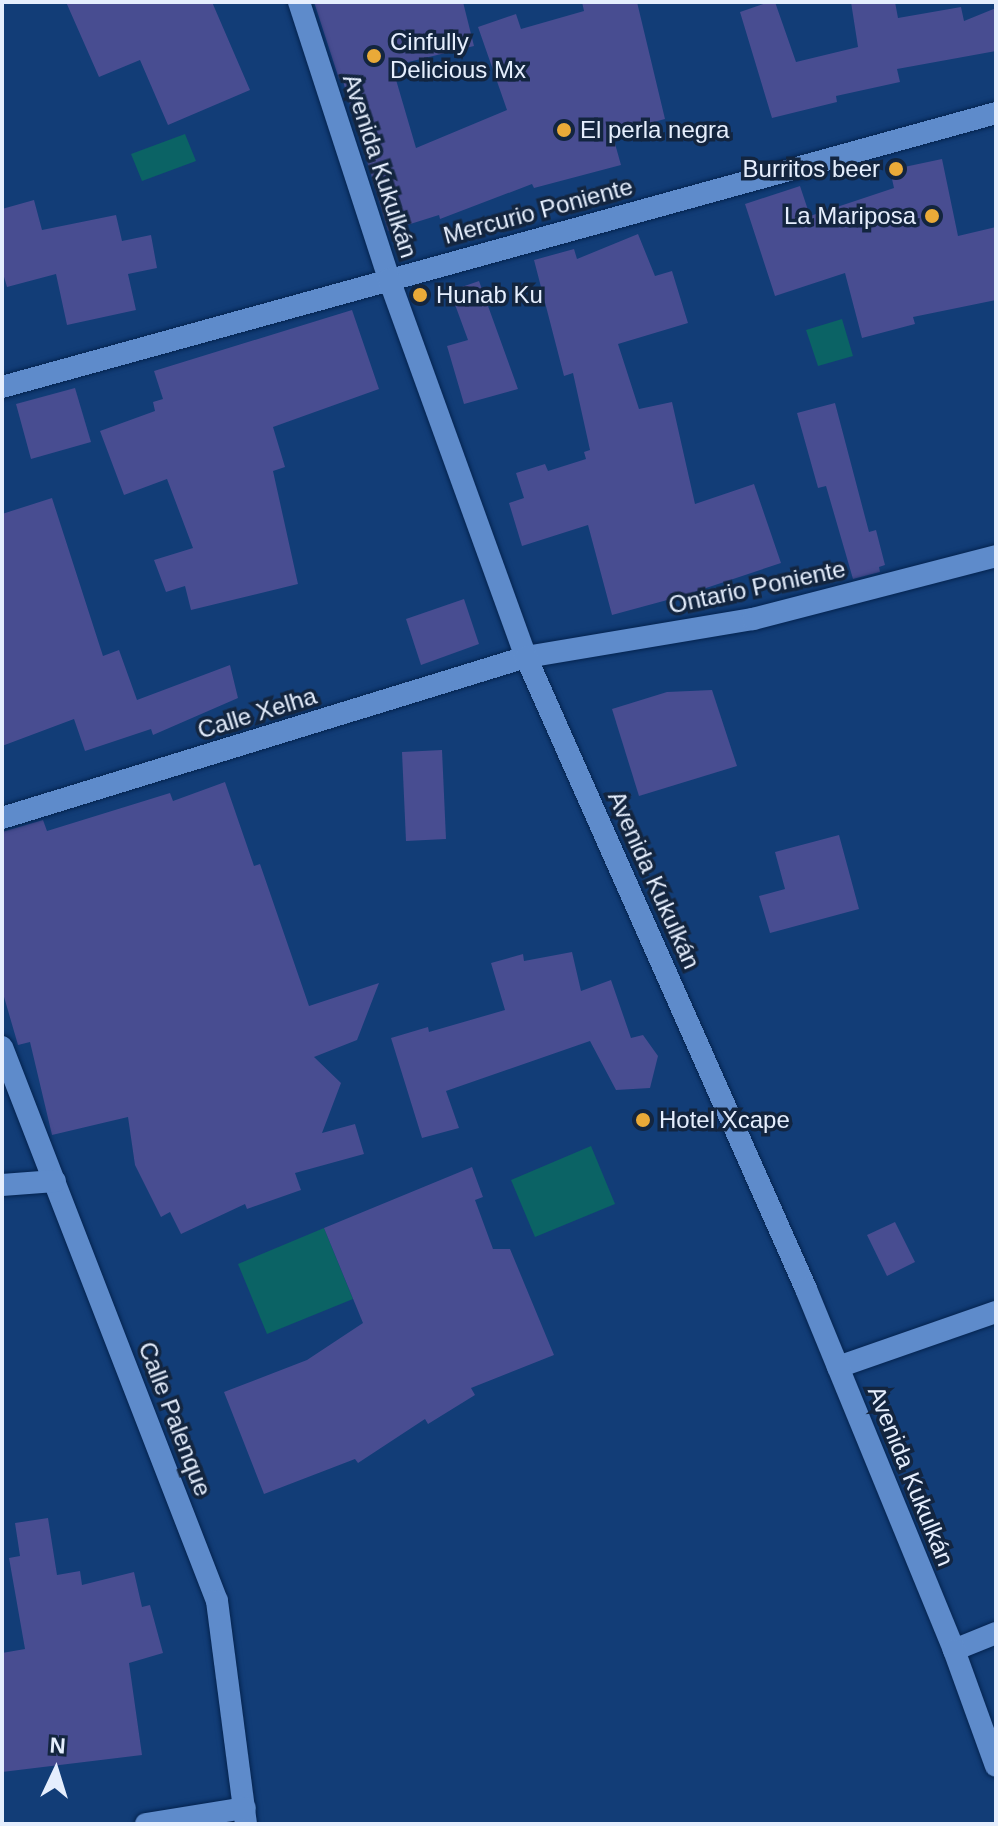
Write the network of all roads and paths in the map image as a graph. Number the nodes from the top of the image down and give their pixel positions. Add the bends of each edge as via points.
1 (299, 2) edge
2 (996, 113) edge
3 (389, 279) junction
4 (2, 387) edge
5 (996, 556) edge
6 (526, 657) junction
7 (2, 818) edge
8 (2, 1047) edge
9 (55, 1181) junction
10 (2, 1185) edge
11 (996, 1312) edge
12 (838, 1367) junction
13 (996, 1633) edge
14 (954, 1650) junction
15 (996, 1766) edge
16 (246, 1816) edge
17 (146, 1824) edge

1 - 3 street, Avenida Kukulkán
2 - 3 street, Mercurio Poniente
3 - 4 street, Mercurio Poniente
3 - 6 street, Avenida Kukulkán
5 - 6 street, Ontario Poniente via 753,619
6 - 7 street, Calle Xelha
6 - 12 street, Avenida Kukulkán
8 - 9 street, Calle Palenque
9 - 10 street
9 - 16 street, Calle Palenque via 217,1601
11 - 12 street
12 - 14 street, Avenida Kukulkán
13 - 14 street
14 - 15 street, Avenida Kukulkán
16 - 17 street

